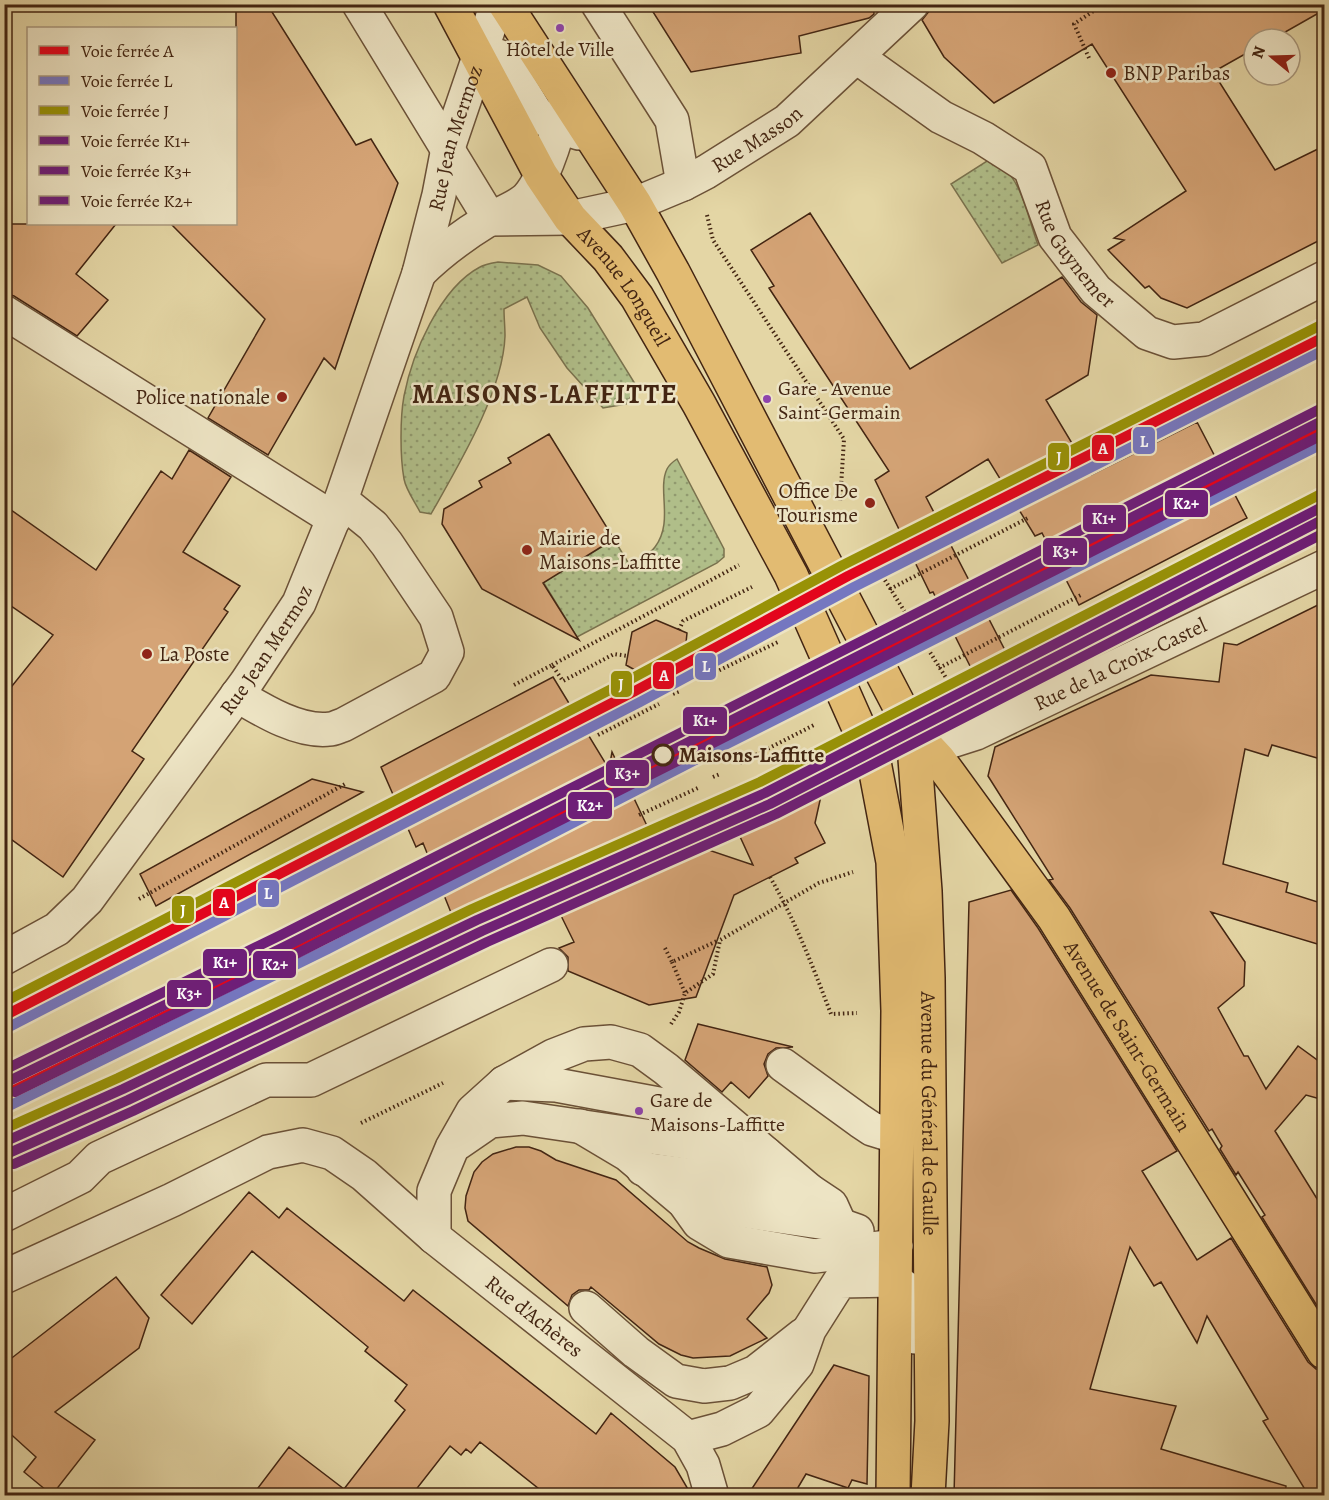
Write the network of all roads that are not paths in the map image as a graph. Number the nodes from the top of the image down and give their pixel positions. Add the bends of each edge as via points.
1 (359, 4) edge
2 (450, 4) edge
3 (497, 4) edge
4 (505, 4) edge
5 (598, 4) edge
6 (912, 4) edge
7 (478, 56) junction
8 (857, 57) junction
9 (572, 121) junction
10 (448, 148) junction
11 (541, 175) junction
12 (694, 178) junction
13 (634, 204) junction
14 (570, 218) junction
15 (490, 219) junction
16 (419, 273) junction
17 (1324, 278) edge
18 (4, 312) edge
19 (338, 510) junction
20 (1324, 567) edge
21 (237, 695) junction
22 (912, 732) junction
23 (874, 762) joint
24 (4, 958) edge
25 (551, 965) dead end
26 (783, 1065) dead end
27 (504, 1083) junction
28 (721, 1116) junction
29 (580, 1126) junction
30 (898, 1137) junction
31 (452, 1148) junction
32 (766, 1154) junction
33 (643, 1169) junction
34 (930, 1188) junction
35 (810, 1191) junction
36 (684, 1202) junction
37 (4, 1215) edge
38 (840, 1225) junction
39 (434, 1237) junction
40 (896, 1246) junction
41 (4, 1277) edge
42 (896, 1280) junction
43 (586, 1308) dead end
44 (809, 1330) junction
45 (1324, 1352) edge
46 (931, 1399) junction
47 (688, 1438) junction
48 (712, 1496) edge
49 (893, 1496) edge
50 (928, 1496) edge

1 - 10 street
2 - 7 main road, Avenue Longueil
3 - 7 street, Rue Jean Mermoz
4 - 9 main road, Avenue Longueil
5 - 12 street via 672,120
6 - 8 street, Rue Masson
7 - 9 street via 498,56 507,65 538,116
7 - 10 street, Rue Jean Mermoz
7 - 11 main road, Avenue Longueil
8 - 12 street, Rue Masson via 787,121
8 - 17 street, Rue Guynemer via 941,117 1030,168 1055,237 1096,290 1147,333 1173,342 1204,339
9 - 11 street, Rue Jean Mermoz
9 - 13 main road, Avenue Longueil
10 - 15 street
10 - 16 street, Rue Jean Mermoz
11 - 14 main road, Avenue Longueil
11 - 15 street, Rue Jean Mermoz via 528,198
12 - 13 street, Rue Masson
13 - 14 street, Rue Masson
13 - 22 main road, Avenue Longueil
14 - 15 street, Rue Masson
14 - 23 main road, Avenue Longueil via 608,258 637,297 699,404 791,574
15 - 16 street, Rue Jean Mermoz via 439,253
16 - 19 street, Rue Jean Mermoz
18 - 19 street
19 - 21 street, Rue Jean Mermoz via 299,603
19 - 21 street via 373,526 387,544 436,617 447,652 434,675 330,729 287,722
20 - 22 street, Rue de la Croix-Castel via 975,733 951,741
21 - 24 street, Rue Jean Mermoz via 87,900 57,929
22 - 34 main road, Avenue du Général de Gaulle via 925,891
22 - 45 main road, Avenue de Saint-Germain via 939,760 1053,918
23 - 30 main road, Avenue du Général de Gaulle via 893,862
25 - 37 street via 311,1080 266,1080 255,1085 99,1158 80,1177
26 - 30 street via 872,1129
27 - 28 street via 556,1085
27 - 28 street via 584,1044 611,1042 640,1050
27 - 31 street via 473,1111
28 - 32 street
29 - 31 street via 522,1118 490,1121
29 - 32 street
29 - 33 street via 627,1154
30 - 40 main road, Avenue du Général de Gaulle
31 - 39 street via 434,1191
32 - 35 street
33 - 35 street
33 - 36 street
34 - 40 street
34 - 46 main road, Avenue du Général de Gaulle
35 - 38 street via 831,1205
36 - 38 street
36 - 40 street via 699,1222 729,1241 815,1256
38 - 40 street
39 - 41 street, Rue d'Achères via 364,1175 332,1153 303,1145 268,1152
39 - 47 street, Rue d'Achères
40 - 42 main road, Avenue du Général de Gaulle
42 - 44 street via 840,1281
42 - 46 street via 915,1295 916,1380
42 - 49 main road, Avenue du Général de Gaulle
43 - 44 street via 676,1381 704,1386 730,1383 756,1372
44 - 47 street via 797,1365 758,1412 722,1430
46 - 50 main road, Avenue du Général de Gaulle
47 - 48 street via 703,1466

